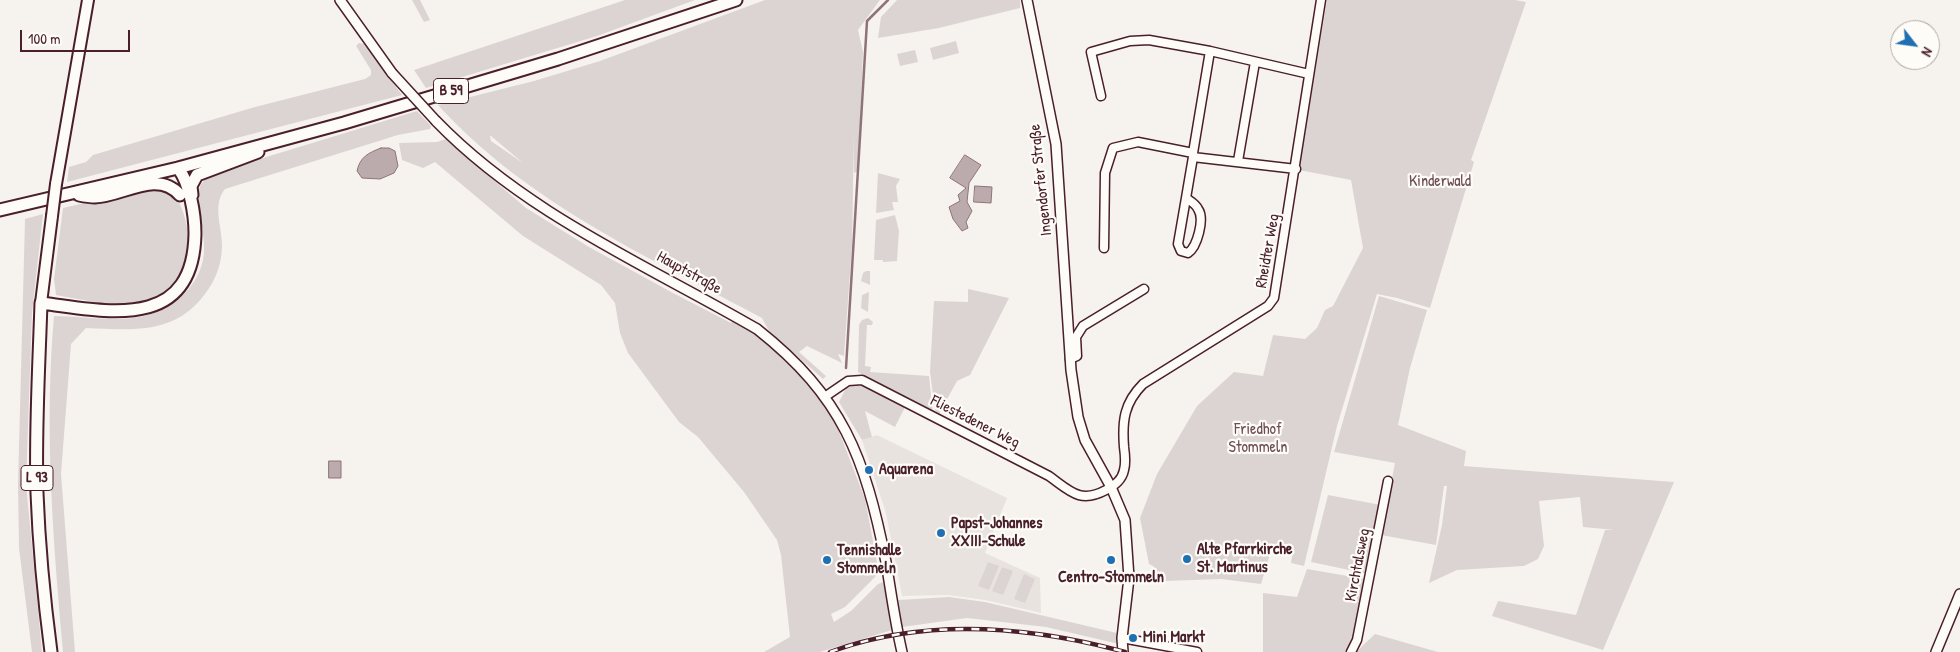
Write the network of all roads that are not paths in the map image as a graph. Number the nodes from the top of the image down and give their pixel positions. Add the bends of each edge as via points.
1 (88, 0) edge
2 (340, 0) edge
3 (736, 0) edge
4 (1027, 0) edge
5 (1321, 0) edge
6 (1210, 51) junction
7 (1255, 62) junction
8 (1309, 74) junction
9 (1101, 96) dead end
10 (289, 137) junction
11 (1193, 155) junction
12 (1238, 161) junction
13 (178, 168) junction
14 (1296, 169) junction
15 (72, 194) junction
16 (180, 195) junction
17 (1186, 198) junction
18 (0, 210) edge
19 (195, 231) junction
20 (1104, 248) dead end
21 (1144, 290) dead end
22 (41, 303) junction
23 (1070, 359) junction
24 (826, 396) junction
25 (1388, 481) dead end
26 (1111, 487) junction
27 (1960, 594) edge
28 (1122, 638) junction
29 (51, 652) edge
30 (902, 652) edge
31 (1123, 652) edge
32 (1197, 652) edge
33 (1351, 652) edge
34 (1936, 652) edge

1 - 22 main road, L 93, bridge via 56,184
2 - 24 street, Hauptstraße, bridge via 392,73 436,121 480,161 562,220 757,329
3 - 10 main road, B 59 via 558,59
4 - 23 street, Ingendorfer Straße via 1056,144
5 - 8 street, Rheidter Weg
6 - 7 street
6 - 9 street via 1148,40 1130,41 1091,52
6 - 11 street
7 - 8 street
7 - 12 street
8 - 14 street, Rheidter Weg
10 - 13 main road, B 59
10 - 19 main road via 198,175 191,186
11 - 12 street
11 - 17 street
11 - 20 street via 1138,142 1113,148 1105,173
12 - 14 street
13 - 15 main road, B 59
13 - 16 main road via 176,182
13 - 19 main road via 184,179
14 - 26 street, Rheidter Weg via 1273,301 1143,384 1134,394 1123,417 1125,468 1121,478
15 - 16 main road via 96,197 162,183
15 - 18 main road, B 59
16 - 19 main road via 190,228
17 - 17 street via 1199,210 1200,216 1196,242 1188,253 1181,251 1178,244
19 - 22 main road via 191,268 185,282 155,306 120,311
21 - 23 street, Ingendorfer Straße via 1082,326 1076,337 1077,356
22 - 29 main road, L 93 via 37,493
23 - 26 street, Ingendorfer Straße via 1082,431
24 - 26 street, Fliestedener Weg via 853,379 862,380 1049,476 1073,493 1086,497
24 - 30 street, Hauptstraße via 850,437 871,493
25 - 33 street, Kirchtalsweg via 1357,640
26 - 28 street, Ingendorfer Straße via 1125,520 1127,536 1128,596
27 - 34 street
28 - 31 street, Ingendorfer Straße
28 - 32 street

